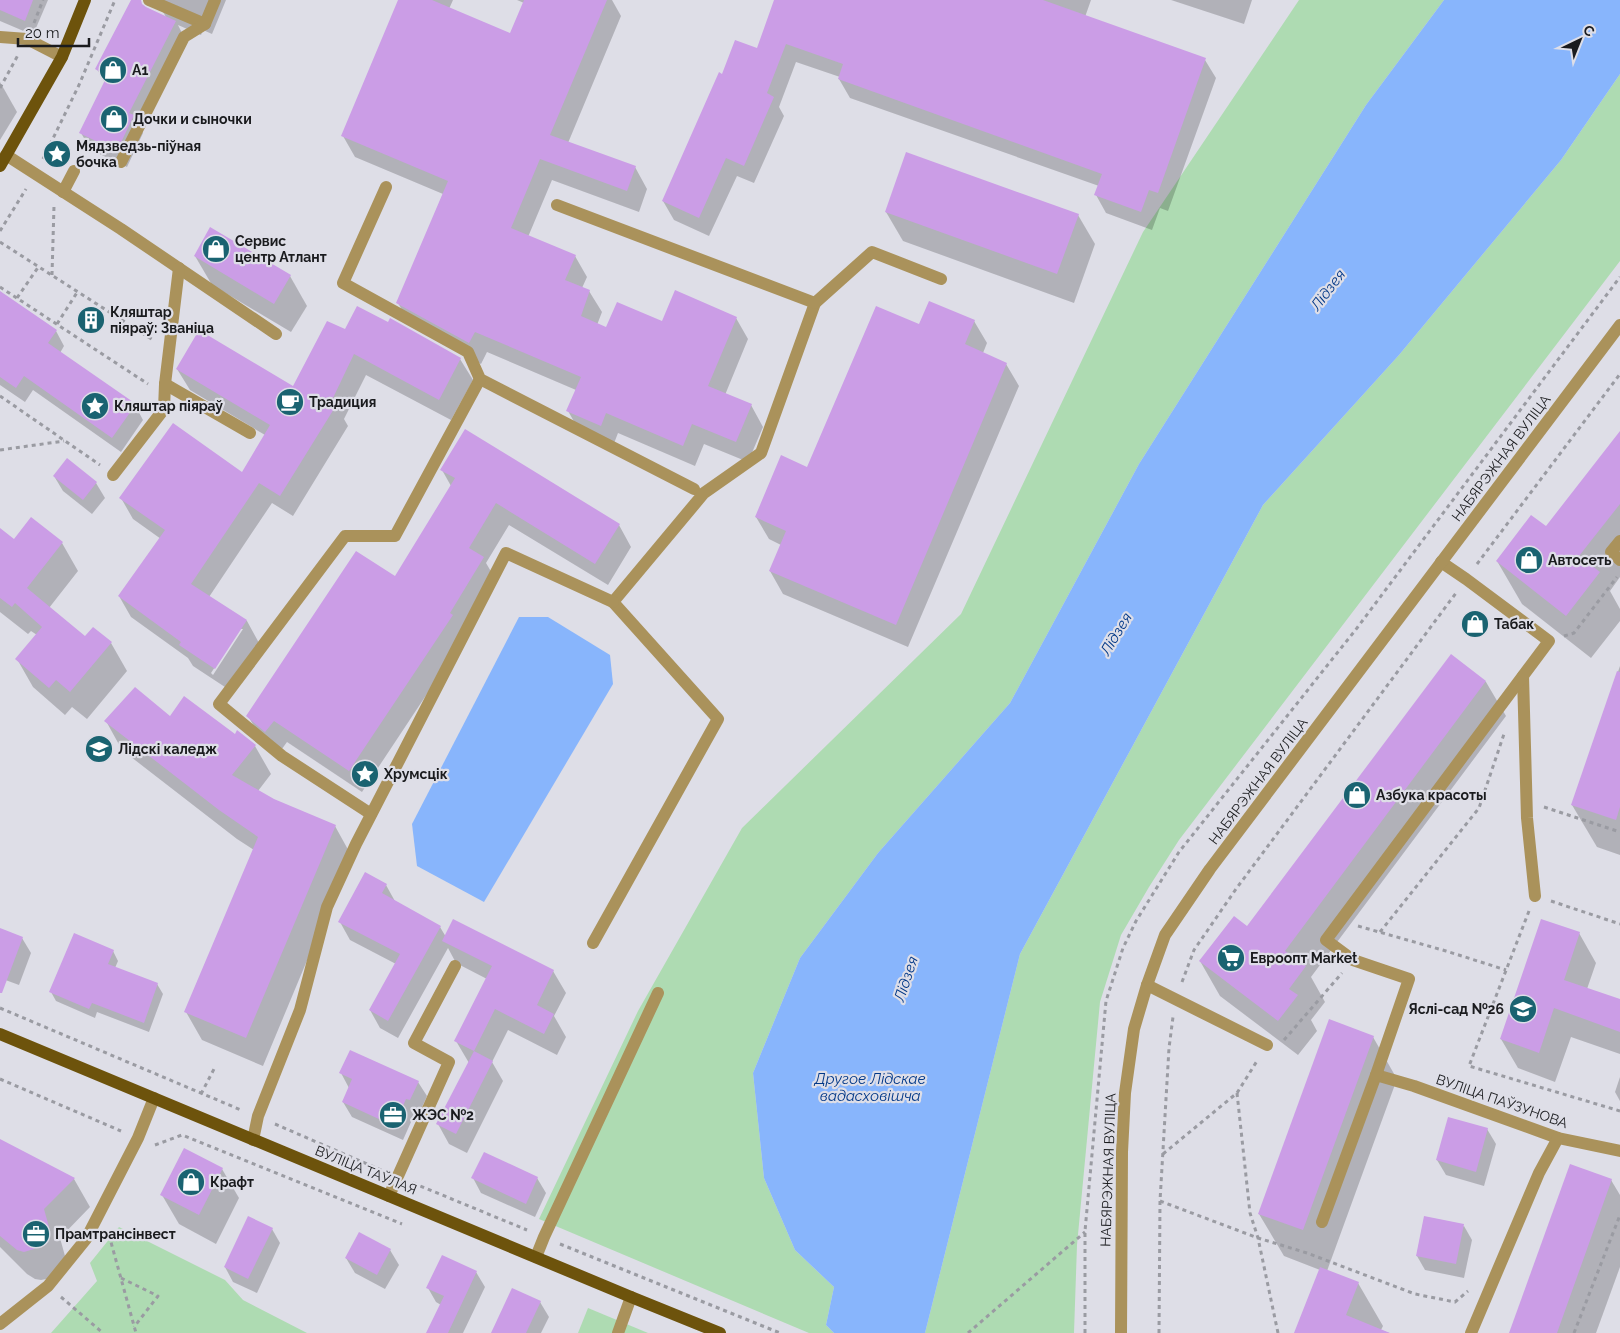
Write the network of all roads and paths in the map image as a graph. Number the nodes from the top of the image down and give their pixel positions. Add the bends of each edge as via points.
1 (43, 0) edge
2 (85, 0) edge
3 (115, 0) edge
4 (149, 0) edge
5 (215, 0) edge
6 (205, 24) junction
7 (0, 37) edge
8 (27, 39) junction
9 (62, 57) junction
10 (0, 88) edge
11 (3, 160) edge
12 (121, 162) dead end
13 (74, 171) dead end
14 (36, 174) junction
15 (386, 187) dead end
16 (58, 189) junction
17 (557, 206) dead end
18 (0, 231) edge
19 (0, 242) edge
20 (39, 266) junction
21 (179, 268) junction
22 (52, 276) junction
23 (941, 279) dead end
24 (0, 287) edge
25 (78, 291) junction
26 (17, 298) junction
27 (815, 303) junction
28 (56, 324) junction
29 (1620, 324) edge
30 (276, 334) dead end
31 (169, 350) junction
32 (1620, 374) edge
33 (480, 379) junction
34 (164, 389) junction
35 (0, 396) edge
36 (250, 434) dead end
37 (65, 441) junction
38 (0, 450) edge
39 (113, 475) joint
40 (694, 489) dead end
41 (1620, 541) edge
42 (1620, 560) edge
43 (1441, 562) junction
44 (1620, 572) edge
45 (1466, 578) junction
46 (613, 602) junction
47 (1549, 641) junction
48 (1523, 676) junction
49 (1504, 732) dead end
50 (1527, 802) junction
51 (371, 814) junction
52 (1620, 832) edge
53 (1535, 896) junction
54 (1341, 921) junction
55 (1620, 924) edge
56 (1380, 932) junction
57 (593, 943) dead end
58 (1353, 960) junction
59 (455, 966) dead end
60 (1506, 970) junction
61 (1147, 985) junction
62 (658, 993) dead end
63 (1176, 999) junction
64 (0, 1034) edge
65 (1267, 1045) junction
66 (1376, 1075) junction
67 (0, 1080) edge
68 (1237, 1092) junction
69 (154, 1098) junction
70 (1620, 1111) edge
71 (138, 1138) junction
72 (1558, 1138) junction
73 (253, 1140) junction
74 (1620, 1152) edge
75 (1163, 1154) junction
76 (389, 1196) junction
77 (1160, 1201) junction
78 (102, 1208) junction
79 (1620, 1215) edge
80 (1322, 1222) dead end
81 (404, 1224) dead end
82 (1085, 1231) dead end
83 (1258, 1238) junction
84 (536, 1257) junction
85 (121, 1278) junction
86 (48, 1286) junction
87 (1470, 1290) dead end
88 (631, 1297) junction
89 (0, 1324) edge
90 (134, 1327) junction
91 (103, 1333) edge
92 (136, 1333) edge
93 (618, 1333) edge
94 (720, 1333) edge
95 (968, 1333) edge
96 (1121, 1333) edge
97 (1159, 1333) edge
98 (1278, 1333) edge
99 (1471, 1333) edge
100 (1574, 1333) edge

1 - 8 path
2 - 9 main road
3 - 14 path
4 - 6 street
5 - 6 street
6 - 12 street via 184,38
7 - 8 street
8 - 9 street
8 - 10 path
9 - 11 main road
11 - 14 street
13 - 16 street
14 - 16 street
14 - 18 path
15 - 33 street via 343,282 468,352
16 - 21 street
16 - 22 path
17 - 27 street
19 - 20 path
20 - 22 path
20 - 26 path
21 - 30 street
21 - 31 street
22 - 25 path
23 - 27 street via 872,252
24 - 26 path
25 - 28 path
25 - 31 path
26 - 28 path
27 - 46 street via 761,453 704,493
28 - 34 path
29 - 43 street, НАБЯРЭЖНАЯ ВУЛІЦА
31 - 34 street
32 - 45 path
33 - 40 street
33 - 51 street via 395,536 345,536 219,704 282,756
34 - 36 street
34 - 39 street via 164,409
35 - 37 path
37 - 38 path
37 - 39 path
41 - 42 street via 1611,552
43 - 45 street
43 - 61 street, НАБЯРЭЖНАЯ ВУЛІЦА via 1188,900 1165,935
44 - 47 path via 1574,634
45 - 47 street
45 - 63 path via 1236,889 1194,950
46 - 51 street via 506,553
46 - 57 street via 718,719
47 - 48 street
48 - 50 street
48 - 54 street
49 - 56 path via 1479,808
50 - 52 path
50 - 53 street
51 - 73 street via 327,907 300,1010 258,1116
53 - 55 path
53 - 60 path
54 - 56 path
54 - 58 street via 1326,940
56 - 60 path
58 - 65 path via 1282,1042
58 - 66 street via 1410,979
59 - 76 street via 414,1043 449,1062
60 - 70 path via 1468,1066
61 - 63 street
61 - 96 street, НАБЯРЭЖНАЯ ВУЛІЦА via 1134,1029 1125,1094
62 - 84 street
63 - 65 street
63 - 75 path via 1169,1048
64 - 69 main road, ВУЛІЦА ТАЎЛАЯ
65 - 68 path
66 - 72 street, ВУЛІЦА ПАЎЗУНОВА
66 - 80 street
67 - 71 path
68 - 75 path
68 - 83 path via 1250,1213
69 - 71 street
69 - 73 main road, ВУЛІЦА ТАЎЛАЯ
71 - 78 street
71 - 81 path via 154,1146 182,1135
72 - 74 street, ВУЛІЦА ПАЎЗУНОВА
72 - 99 street via 1539,1173
73 - 76 main road, ВУЛІЦА ТАЎЛАЯ
75 - 77 path
76 - 84 main road, ВУЛІЦА ТАЎЛАЯ
77 - 83 path
77 - 97 path
78 - 85 path
78 - 86 street via 86,1239
79 - 100 path
82 - 95 path
83 - 87 path via 1307,1252 1415,1294 1455,1302
83 - 98 path
84 - 88 main road, ВУЛІЦА ТАЎЛАЯ
85 - 90 path
85 - 90 path via 158,1296
86 - 89 street
86 - 91 path
88 - 93 street
88 - 94 main road, ВУЛІЦА ТАЎЛАЯ
90 - 92 path

